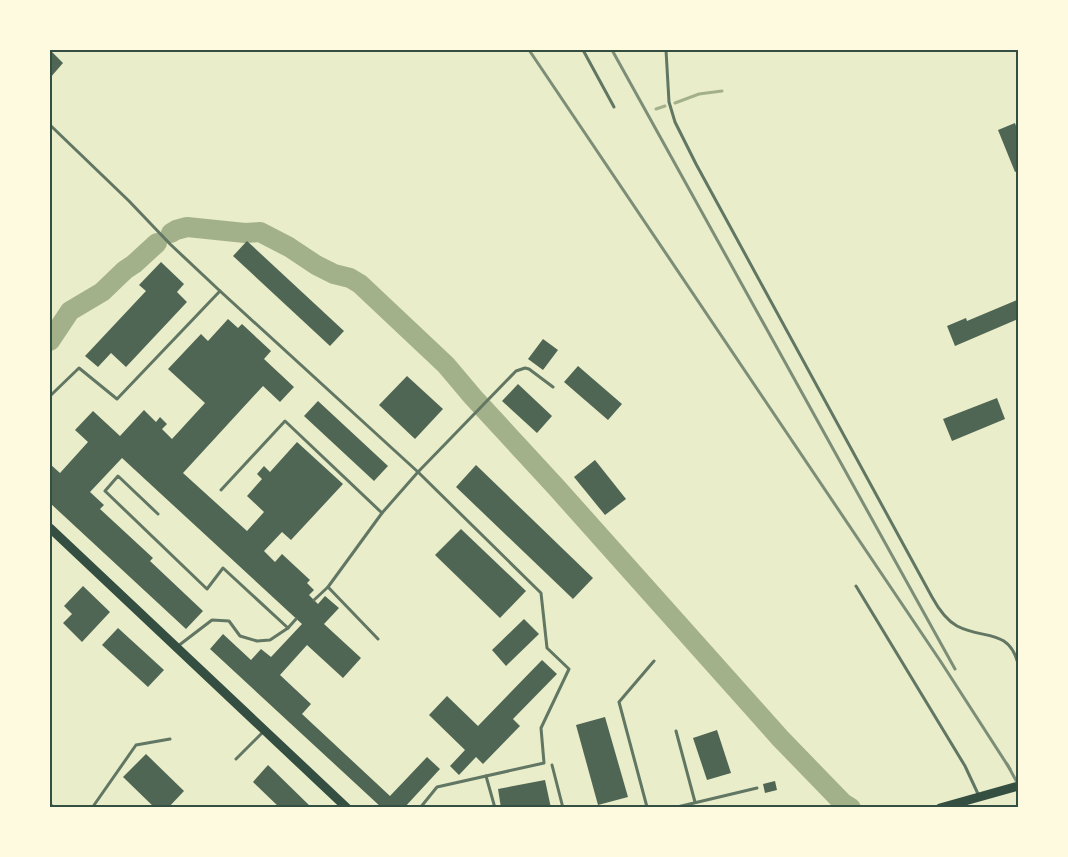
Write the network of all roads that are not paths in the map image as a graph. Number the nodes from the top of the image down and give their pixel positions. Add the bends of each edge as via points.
1 (583, 50) edge
2 (666, 50) edge
3 (614, 107) dead end
4 (50, 125) edge
5 (220, 291) junction
6 (553, 387) dead end
7 (50, 396) edge
8 (418, 472) junction
9 (221, 490) dead end
10 (382, 513) junction
11 (158, 514) dead end
12 (50, 528) edge
13 (856, 586) dead end
14 (328, 587) junction
15 (314, 600) dead end
16 (296, 619) dead end
17 (288, 628) junction
18 (378, 639) dead end
19 (177, 647) junction
20 (654, 662) dead end
21 (1018, 663) edge
22 (265, 730) junction
23 (676, 730) dead end
24 (170, 739) dead end
25 (236, 759) dead end
26 (552, 765) dead end
27 (486, 776) junction
28 (1018, 786) edge
29 (757, 788) dead end
30 (980, 797) junction
31 (695, 802) junction
32 (92, 807) edge
33 (347, 807) edge
34 (420, 807) edge
35 (495, 807) edge
36 (563, 807) edge
37 (646, 807) edge
38 (663, 807) edge
39 (673, 807) edge
40 (940, 807) edge

1 - 3 lane
2 - 21 lane via 669,102 675,122 938,608 954,625 1008,642
4 - 5 lane
5 - 7 lane via 117,399 80,368
5 - 8 lane
6 - 8 lane via 529,369 522,368 509,376
8 - 10 lane
8 - 27 lane via 541,593 547,648 569,669 541,728 544,763
9 - 10 lane via 285,422
10 - 14 lane
11 - 17 lane via 118,476 105,491 207,589 223,568
12 - 19 main road
13 - 30 lane
14 - 15 lane
14 - 18 lane
16 - 17 lane
17 - 19 lane via 270,640 257,641 240,636 229,621 212,620
19 - 22 main road
20 - 37 lane via 619,702
22 - 25 lane
22 - 33 main road
23 - 31 lane
24 - 32 lane via 136,745
26 - 36 lane
27 - 34 lane via 436,787
27 - 35 lane
28 - 30 main road
29 - 31 lane
30 - 40 main road
31 - 39 lane
37 - 38 lane

